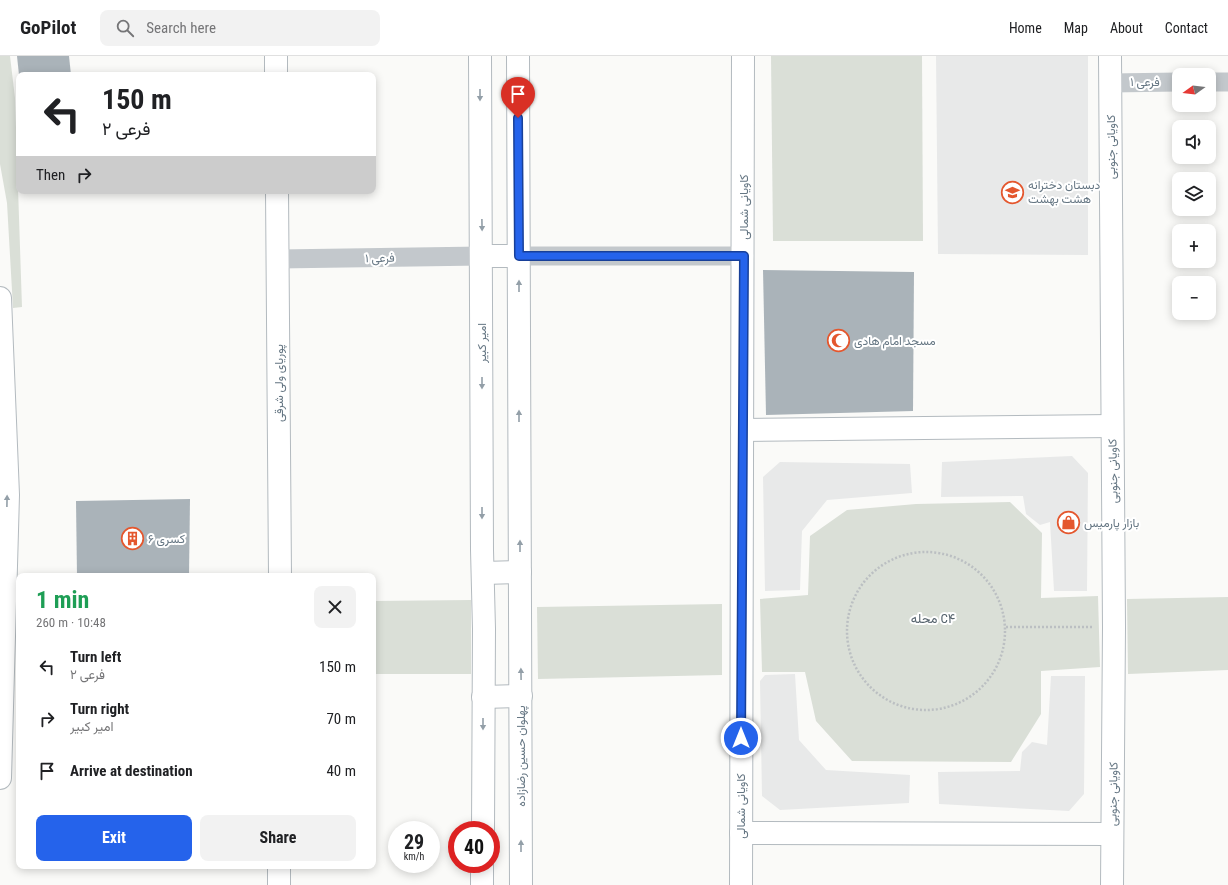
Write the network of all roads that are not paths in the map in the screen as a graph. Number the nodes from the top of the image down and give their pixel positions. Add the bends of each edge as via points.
1 (276, 56) edge
2 (480, 56) edge
3 (518, 56) edge
4 (743, 56) edge
5 (1110, 56) edge
6 (276, 72) edge
7 (1172, 82) edge
8 (1216, 82) edge
9 (1228, 82) edge
10 (1110, 83) junction
11 (277, 194) edge
12 (482, 256) junction
13 (519, 256) junction
14 (744, 256) junction
15 (278, 259) junction
16 (0, 298) edge
17 (1112, 426) junction
18 (742, 430) junction
19 (520, 572) junction
20 (280, 573) edge
21 (483, 573) junction
22 (14, 633) edge
23 (521, 696) junction
24 (483, 697) junction
25 (0, 778) edge
26 (483, 821) edge
27 (741, 833) junction
28 (1112, 834) junction
29 (279, 869) edge
30 (482, 873) edge
31 (279, 885) edge
32 (482, 885) edge
33 (520, 885) edge
34 (741, 885) edge
35 (1112, 885) edge

1 - 6 street
2 -> 12 street, امیر کبیر
3 - 13 street
4 - 14 street, کاویانی شمالی
5 - 10 street, کاویانی جنوبی
7 - 10 street, فرعی ۱
8 - 9 street
10 - 17 street, کاویانی جنوبی
11 - 15 street, پوریای ولی شرقی
12 - 13 street
12 - 15 street, فرعی ۱
12 -> 21 street, امیر کبیر
13 - 14 street
19 -> 13 street
14 - 18 street, کاویانی شمالی
15 - 20 street, پوریای ولی شرقی
22 -> 16 street
17 - 18 street
17 - 28 street, کاویانی جنوبی
18 - 27 street, کاویانی شمالی
19 - 21 street
23 -> 19 street, پهلوان حسین رضازاده
21 - 24 street, امیر کبیر
22 - 25 street
23 - 24 street
33 -> 23 street, پهلوان حسین رضازاده
24 -> 26 street
27 - 28 street
27 - 34 street, کاویانی شمالی
28 - 35 street, کاویانی جنوبی
29 - 31 street
30 - 32 street

